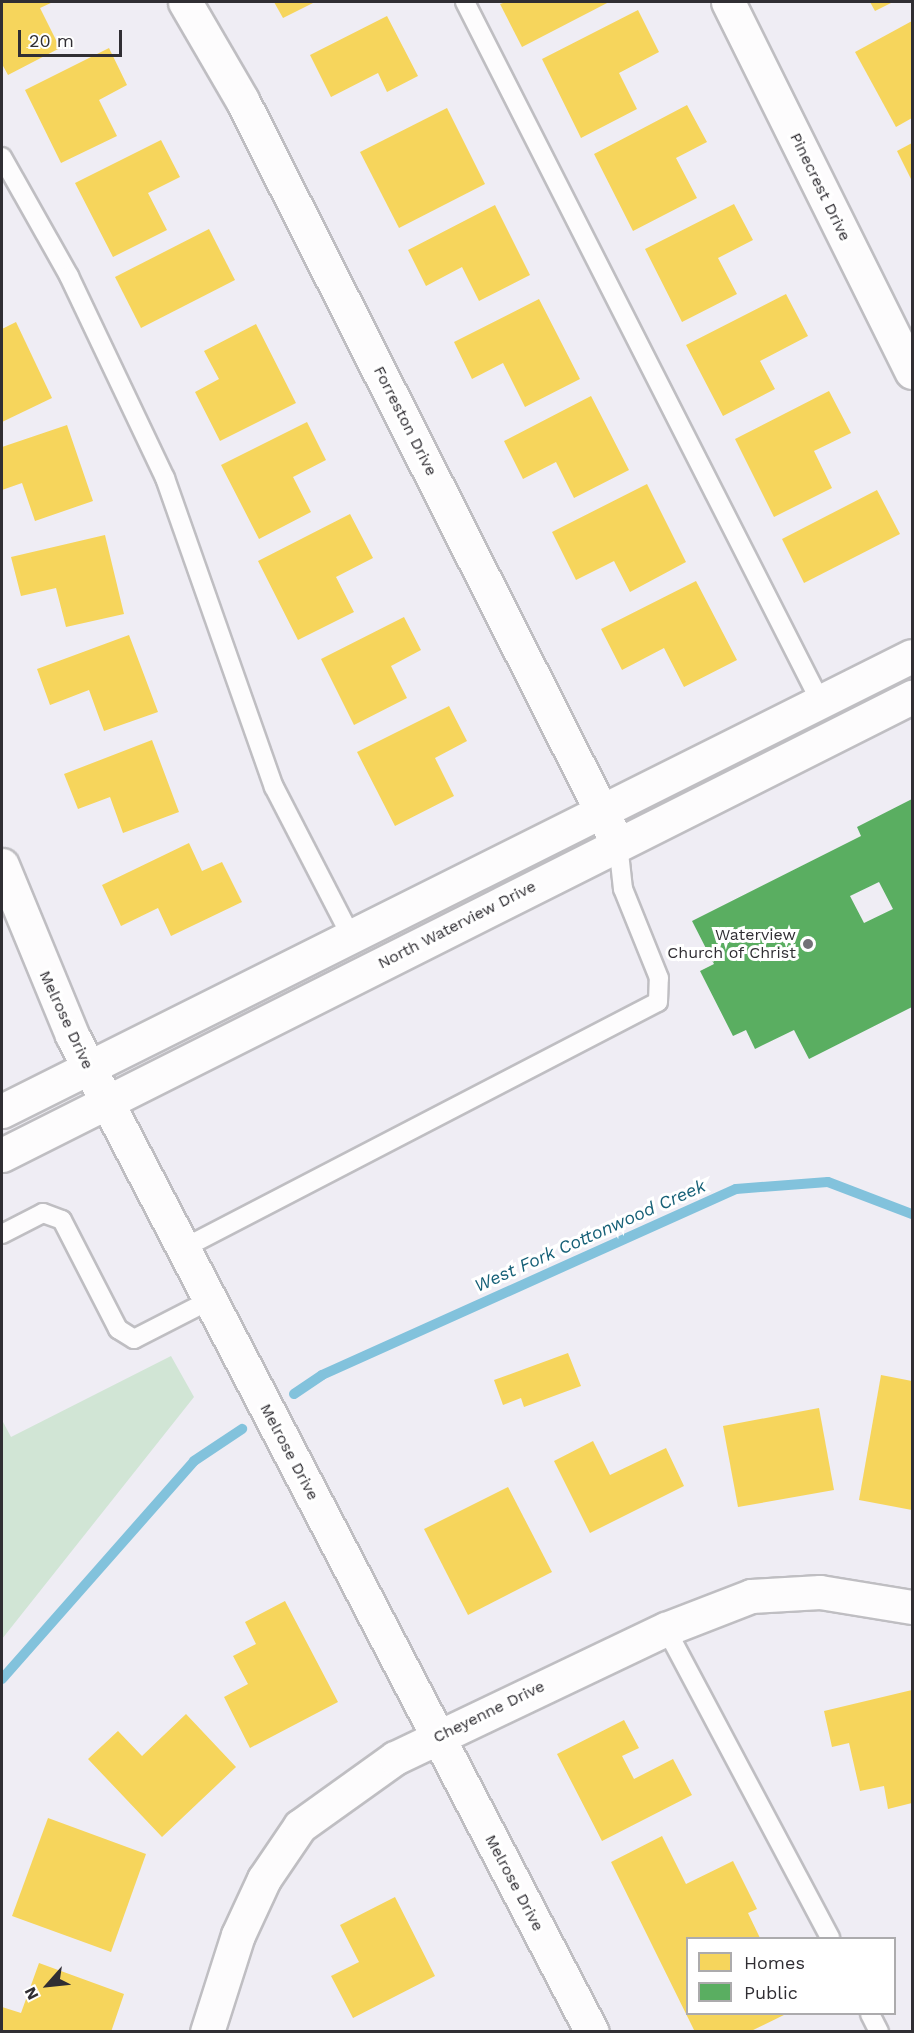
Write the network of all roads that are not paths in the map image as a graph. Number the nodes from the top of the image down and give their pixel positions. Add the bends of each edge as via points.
1 (185, 2) edge
2 (465, 2) edge
3 (728, 2) edge
4 (2, 157) edge
5 (912, 372) edge
6 (912, 656) edge
7 (912, 697) edge
8 (819, 699) junction
9 (601, 809) junction
10 (618, 844) junction
11 (2, 865) edge
12 (351, 936) junction
13 (88, 1068) junction
14 (106, 1102) junction
15 (2, 1111) edge
16 (2, 1155) edge
17 (2, 1234) edge
18 (182, 1248) junction
19 (210, 1300) junction
20 (912, 1607) edge
21 (666, 1629) junction
22 (438, 1737) junction
23 (829, 1937) edge
24 (871, 2015) edge
25 (207, 2031) edge
26 (592, 2031) edge
27 (879, 2031) edge

1 - 9 street, Forreston Drive via 242,100
2 - 8 lane
3 - 5 street, Pinecrest Drive
4 - 12 lane via 69,276 165,478 274,787
6 - 8 street
7 - 10 street, North Waterview Drive
8 - 9 street
9 - 10 street, Forreston Drive
9 - 12 street
10 - 14 street, North Waterview Drive
10 - 18 lane via 623,889 659,978 658,1002
11 - 13 street, Melrose Drive via 25,933
12 - 13 street
13 - 14 street, Melrose Drive
13 - 15 street
14 - 16 street, North Waterview Drive
14 - 18 street, Melrose Drive
17 - 19 lane via 43,1213 62,1220 118,1329 134,1339
18 - 19 street, Melrose Drive
19 - 22 street, Melrose Drive
20 - 21 street, Cheyenne Drive via 820,1592 751,1596
21 - 22 street, Cheyenne Drive
21 - 23 lane
22 - 25 street, Cheyenne Drive via 350,1786 300,1826 264,1879 238,1935
22 - 26 street, Melrose Drive
24 - 27 lane

